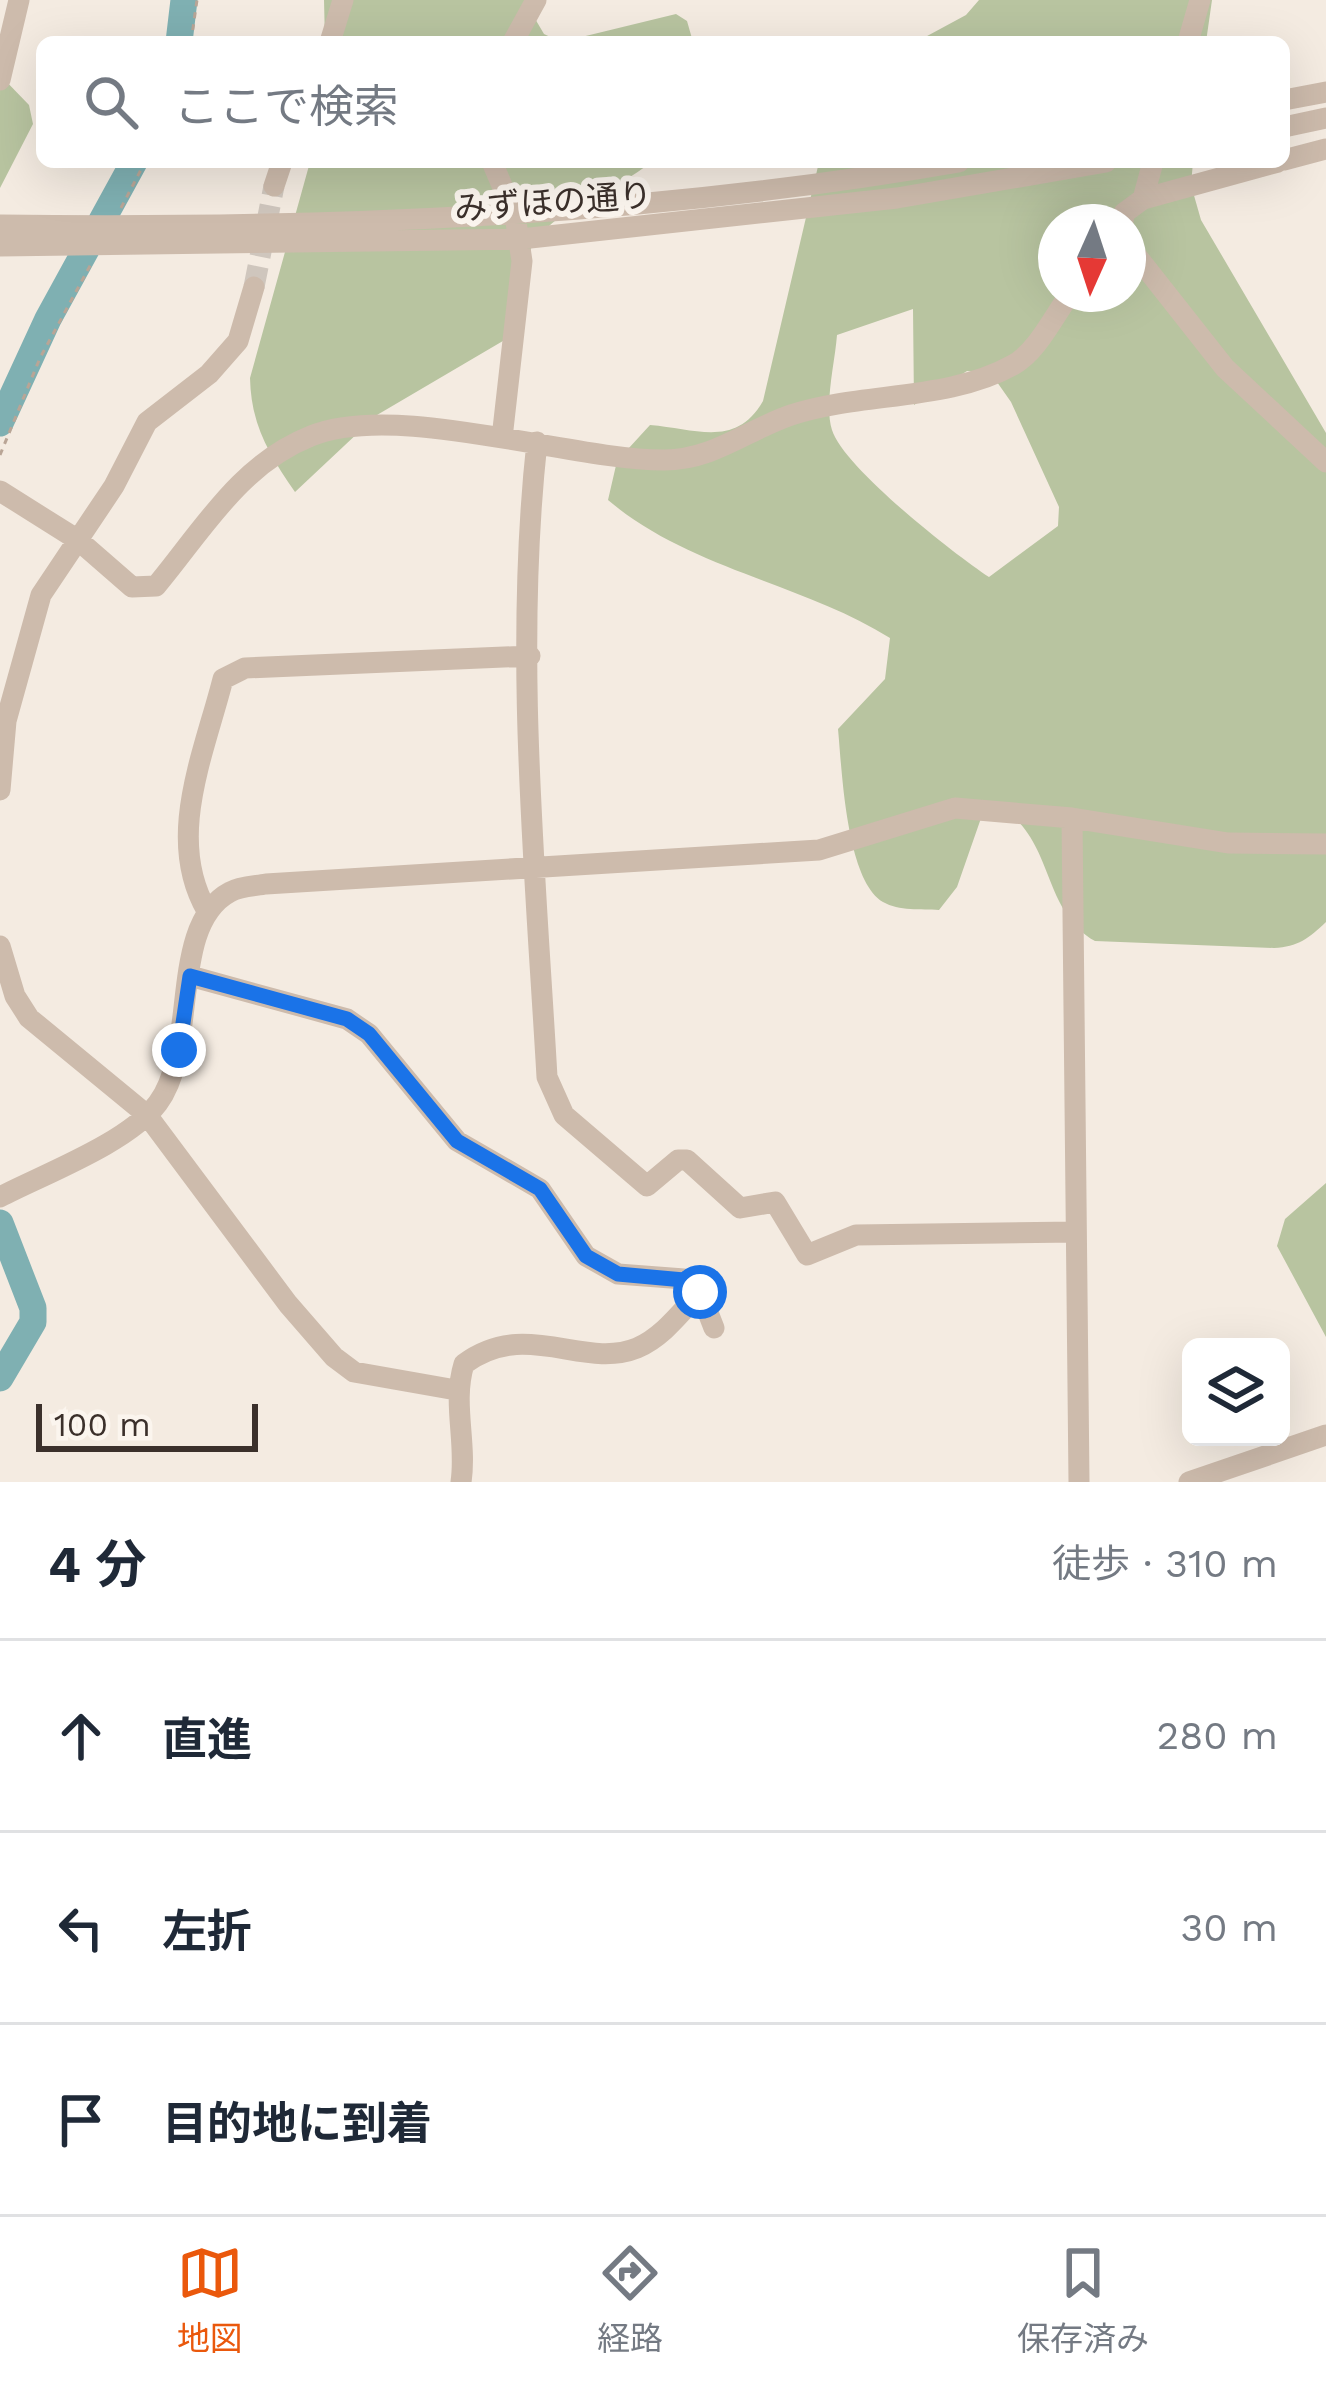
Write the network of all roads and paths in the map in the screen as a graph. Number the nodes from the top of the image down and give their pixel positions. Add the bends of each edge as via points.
1 (19, 0) edge
2 (197, 0) edge
3 (343, 0) edge
4 (536, 0) edge
5 (1200, 0) edge
6 (192, 36) edge
7 (332, 36) edge
8 (516, 36) edge
9 (1190, 36) edge
10 (0, 80) edge
11 (1326, 92) edge
12 (1290, 99) edge
13 (1326, 118) edge
14 (1290, 126) edge
15 (1326, 149) edge
16 (1290, 159) edge
17 (143, 168) edge
18 (280, 168) edge
19 (494, 168) edge
20 (918, 168) edge
21 (1073, 168) edge
22 (1152, 168) edge
23 (1256, 168) edge
24 (274, 186) tunnel mouth
25 (1143, 199) junction
26 (1136, 204) edge
27 (514, 216) junction
28 (0, 225) edge
29 (121, 232) junction
30 (33, 236) junction
31 (520, 239) junction
32 (0, 246) edge
33 (92, 264) dead end
34 (1146, 267) edge
35 (254, 286) tunnel mouth
36 (1057, 312) edge
37 (502, 438) junction
38 (537, 442) junction
39 (0, 455) edge
40 (1326, 462) edge
41 (0, 491) edge
42 (78, 540) junction
43 (530, 656) junction
44 (0, 790) edge
45 (1072, 818) junction
46 (1326, 844) edge
47 (534, 866) junction
48 (206, 911) junction
49 (0, 946) edge
50 (190, 976) junction
51 (147, 1115) junction
52 (0, 1197) edge
53 (1076, 1232) junction
54 (700, 1292) junction
55 (714, 1328) dead end
56 (456, 1390) junction
57 (1326, 1435) edge
58 (461, 1482) edge
59 (1079, 1482) edge
60 (1189, 1482) edge

1 - 10 street
2 - 6 path
3 - 7 street
4 - 8 street
5 - 9 street
11 - 12 street
13 - 14 street
15 - 16 street
17 - 29 path
18 - 24 street
19 - 27 street
20 - 27 street, みずほの通り
21 - 31 street, みずほの通り via 731,220
22 - 25 street
23 - 25 street
25 - 26 street
27 - 29 street, みずほの通り
27 - 31 street
28 - 30 street, みずほの通り
29 - 30 street, みずほの通り
29 - 31 street, みずほの通り
30 - 32 street, みずほの通り
31 - 37 street
33 - 39 path via 40,358
34 - 40 street via 1225,368
35 - 42 street via 238,341 147,422
36 - 38 street via 1025,356 979,380 788,416 688,459
37 - 38 street
37 - 42 street via 363,426 310,436 256,468 156,586 132,587
38 - 43 street via 527,530
41 - 42 street
42 - 44 street via 41,595 27,634
43 - 47 street
43 - 48 street via 244,668 223,679 187,824 191,884
45 - 46 street via 1228,843
45 - 47 street via 956,808 819,850
45 - 53 street
47 - 48 street via 266,884 231,891
47 - 53 street via 550,1094 647,1186 687,1160 740,1208 775,1202 807,1255 856,1234
48 - 50 street
49 - 51 street via 29,1018
50 - 51 street via 174,1071
50 - 54 street via 347,1019 369,1034 457,1141 540,1189 586,1256 618,1274 684,1280
51 - 52 street
51 - 56 street via 334,1357 354,1372
53 - 59 street
54 - 55 street
54 - 56 street via 632,1350 540,1341 484,1351 464,1364
56 - 58 street
57 - 60 street

